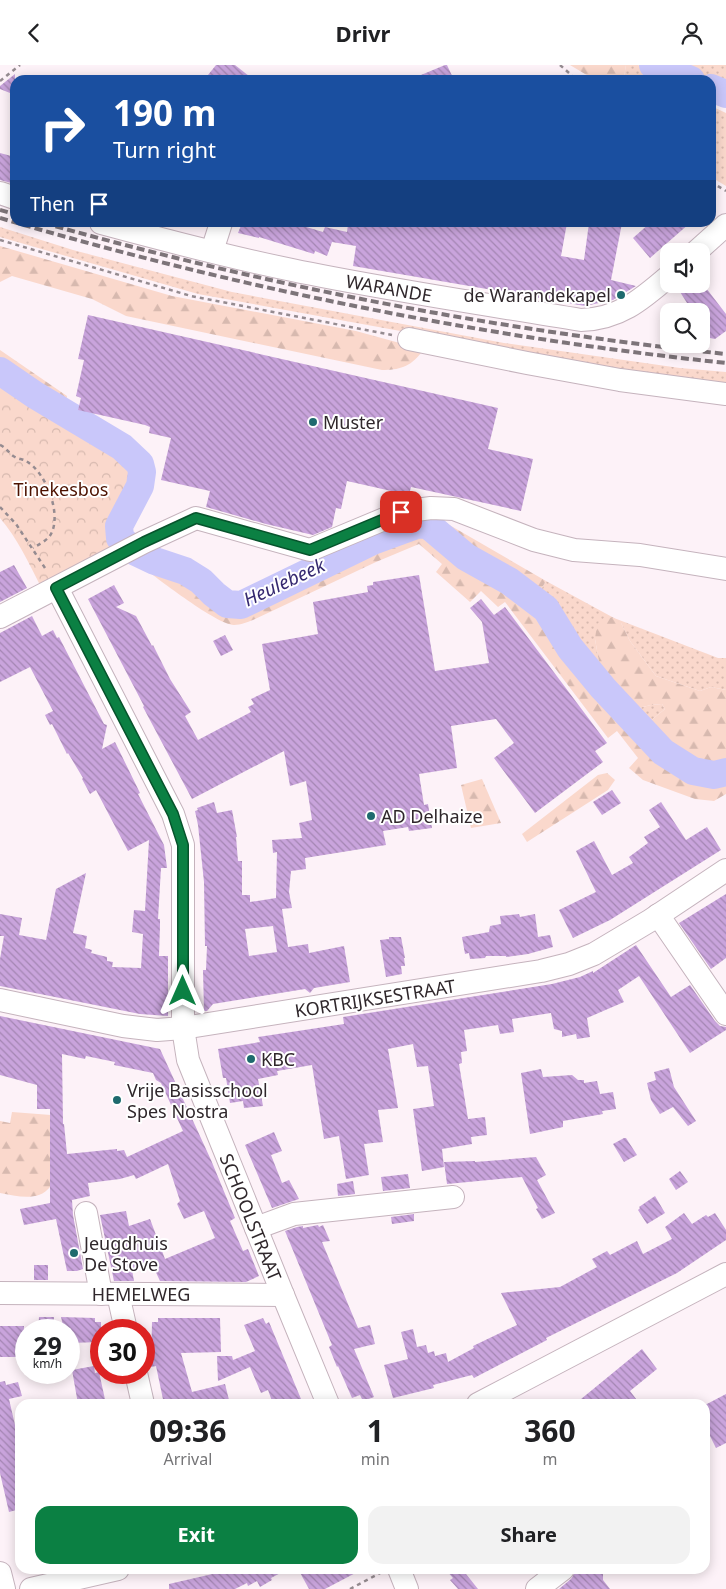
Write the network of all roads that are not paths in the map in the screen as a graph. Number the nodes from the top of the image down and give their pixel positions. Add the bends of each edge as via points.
1 (726, 225) edge
2 (116, 227) edge
3 (220, 227) edge
4 (706, 243) edge
5 (212, 251) junction
6 (660, 283) edge
7 (409, 339) road end
8 (726, 394) edge
9 (726, 569) edge
10 (56, 588) junction
11 (0, 617) edge
12 (726, 870) edge
13 (658, 915) junction
14 (0, 1000) edge
15 (726, 1014) edge
16 (184, 1028) junction
17 (453, 1197) dead end
18 (86, 1213) dead end
19 (256, 1228) junction
20 (726, 1274) edge
21 (0, 1293) edge
22 (110, 1294) junction
23 (283, 1295) junction
24 (121, 1319) edge
25 (138, 1384) edge
26 (142, 1399) edge
27 (326, 1399) edge
28 (488, 1399) edge
29 (0, 1573) edge
30 (96, 1574) edge
31 (395, 1574) edge
32 (556, 1574) edge
33 (4, 1589) edge
34 (32, 1589) edge
35 (407, 1589) edge
36 (537, 1589) edge

1 - 4 street
2 - 5 street, WARANDE
3 - 5 street
5 - 6 street, WARANDE via 310,274 581,320 620,312
7 - 8 street via 620,380
9 - 10 street via 648,556 574,550 534,539 454,509 431,508 401,512 310,550 196,518
10 - 11 street
10 - 16 street, SCHOOLSTRAAT via 173,814 183,845
12 - 13 street, KORTRIJKSESTRAAT
13 - 15 street
13 - 16 street, KORTRIJKSESTRAAT via 594,954 541,971
14 - 16 street, KORTRIJKSESTRAAT via 156,1030
16 - 19 street, SCHOOLSTRAAT via 188,1060
17 - 19 street via 294,1214
18 - 22 street
19 - 23 street, SCHOOLSTRAAT
20 - 28 street
21 - 22 street, HEMELWEG
22 - 23 street, HEMELWEG
22 - 24 street
23 - 27 street, SCHOOLSTRAAT
25 - 26 street
29 - 33 street
30 - 34 street
31 - 35 street
32 - 36 street

